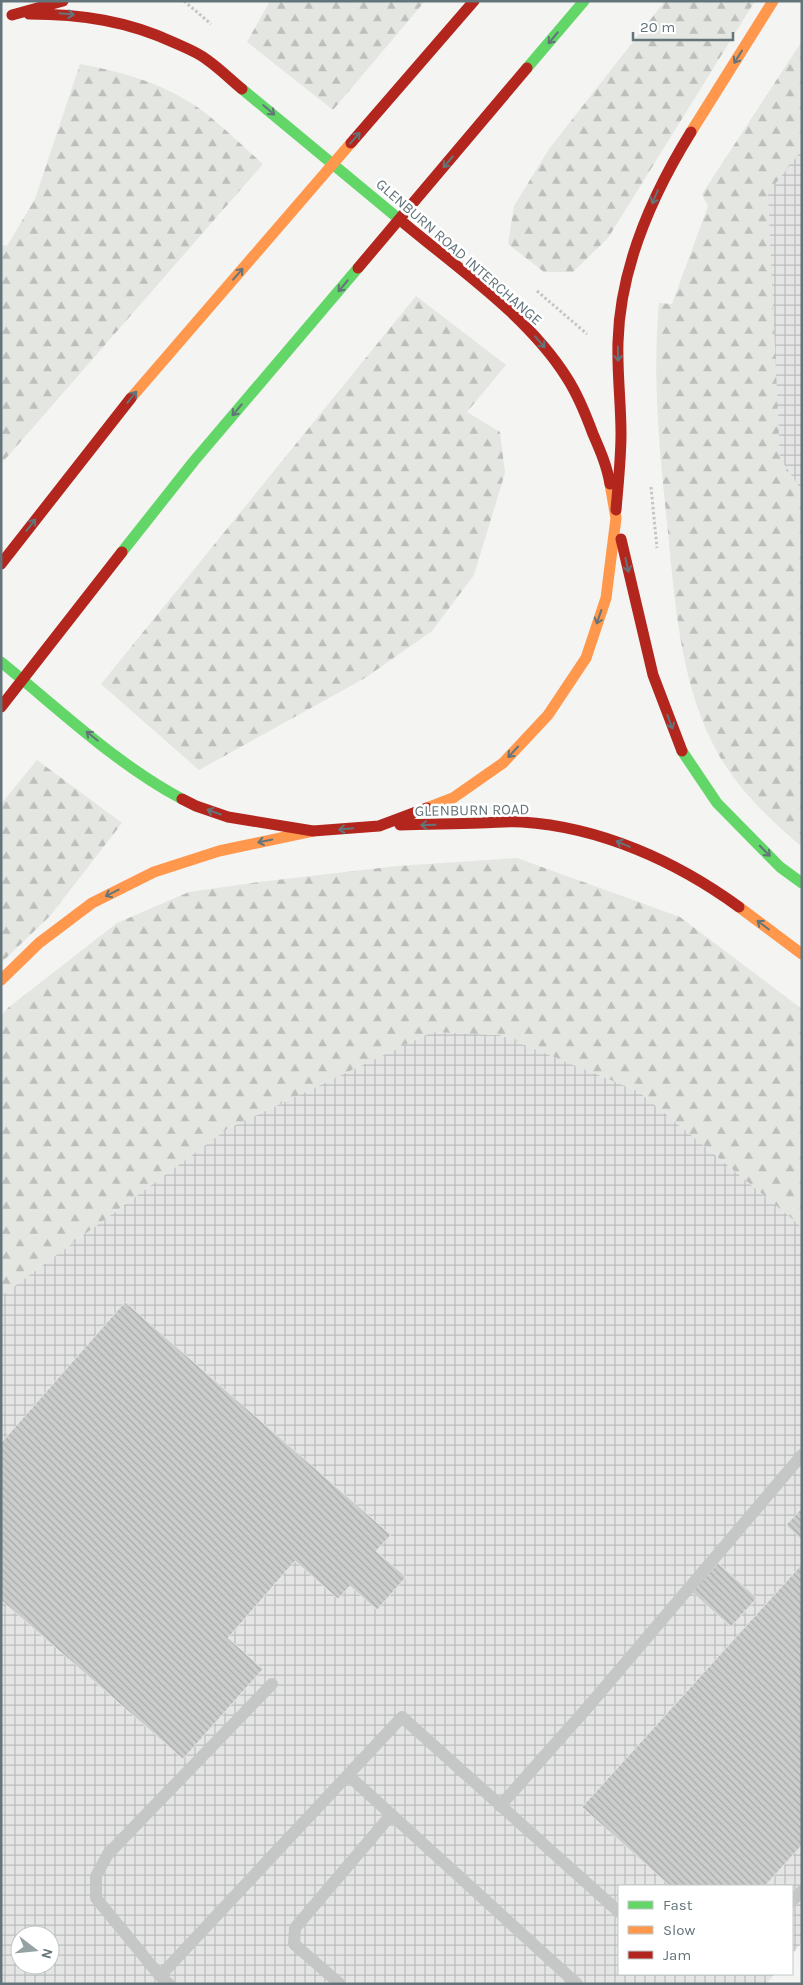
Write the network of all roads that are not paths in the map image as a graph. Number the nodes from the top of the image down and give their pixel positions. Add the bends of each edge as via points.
1 (63, 1) edge
2 (474, 1) edge
3 (584, 1) edge
4 (772, 1) edge
5 (6, 16) edge
6 (616, 514) junction
7 (1, 564) edge
8 (1, 662) edge
9 (1, 707) edge
10 (379, 826) junction
11 (313, 831) junction
12 (802, 883) edge
13 (802, 954) edge
14 (1, 980) edge
15 (802, 1455) edge
16 (272, 1684) dead end
17 (348, 1775) junction
18 (500, 1806) junction
19 (391, 1815) junction
20 (802, 1891) edge
21 (793, 1901) edge
22 (618, 1911) edge
23 (164, 1980) edge
24 (340, 1984) edge
25 (577, 1984) edge

1 - 5 main road
7 -> 2 main road via 132,397
3 -> 9 main road via 194,462
4 -> 6 main road via 660,187 629,267 618,342 621,434
5 -> 6 main road, GLENBURN ROAD INTERCHANGE via 56,13 95,16 135,26 175,41 205,58 231,79 527,327 568,380 586,414 608,470
6 -> 10 main road, GLENBURN ROAD INTERCHANGE via 606,598 586,658 548,715 503,763 453,798
6 -> 12 main road via 653,675 680,747 717,802 780,867
11 -> 8 main road, GLENBURN ROAD INTERCHANGE via 228,817 196,806 160,787 130,767
10 -> 11 main road, GLENBURN ROAD INTERCHANGE
13 -> 10 main road, GLENBURN ROAD via 725,897 664,862 611,839 569,828 521,822
11 -> 14 main road via 219,851 154,872 92,903 39,943
15 - 18 lane
16 - 23 lane via 108,1854 96,1876 96,1898
17 - 18 lane via 402,1717
17 - 19 lane
17 - 23 lane
18 - 22 lane
19 - 24 lane via 295,1928 294,1944
19 - 25 lane
20 - 21 lane

